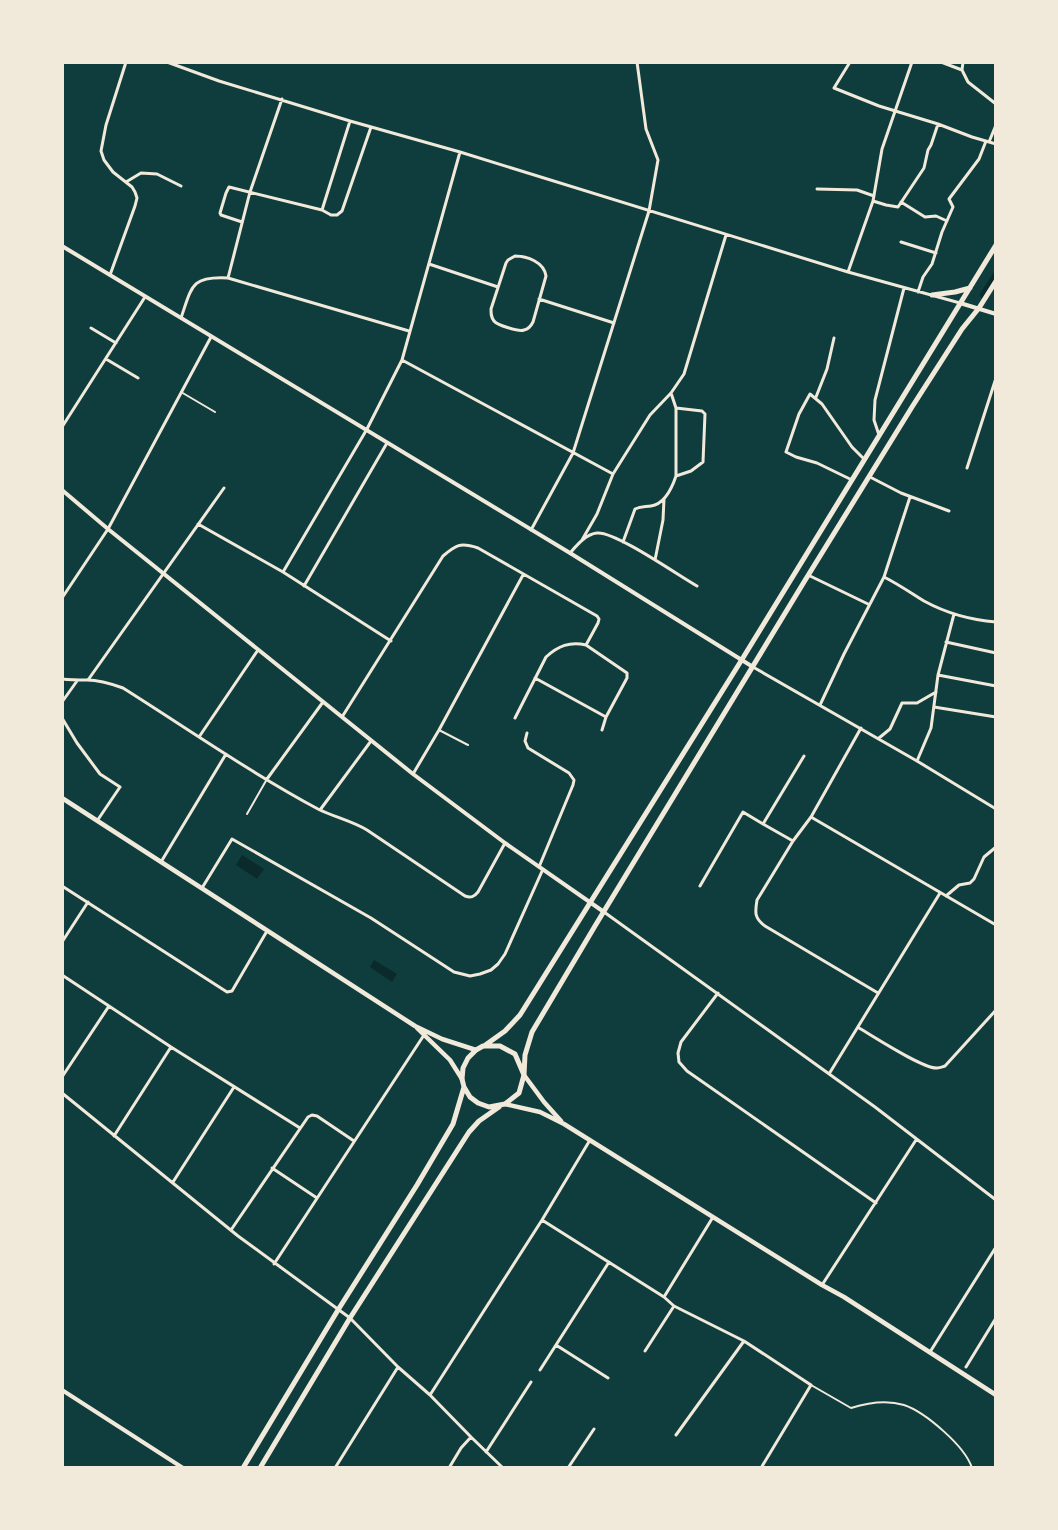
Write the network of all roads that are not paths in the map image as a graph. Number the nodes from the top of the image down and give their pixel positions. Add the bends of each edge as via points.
1 (126, 62) edge
2 (167, 62) edge
3 (637, 62) edge
4 (850, 62) edge
5 (912, 62) edge
6 (941, 62) edge
7 (963, 62) edge
8 (962, 70) junction
9 (282, 100) junction
10 (996, 104) edge
11 (896, 111) junction
12 (350, 121) junction
13 (938, 124) junction
14 (996, 124) edge
15 (371, 127) junction
16 (987, 142) junction
17 (996, 144) edge
18 (460, 152) junction
19 (126, 182) junction
20 (181, 186) dead end
21 (818, 189) dead end
22 (250, 192) junction
23 (874, 196) junction
24 (873, 201) junction
25 (901, 202) junction
26 (322, 210) junction
27 (648, 210) junction
28 (947, 221) junction
29 (242, 222) junction
30 (726, 235) junction
31 (900, 242) dead end
32 (996, 245) edge
33 (62, 246) edge
34 (936, 252) junction
35 (429, 264) junction
36 (848, 272) junction
37 (110, 275) junction
38 (228, 278) junction
39 (996, 281) edge
40 (498, 287) junction
41 (904, 288) junction
42 (970, 288) junction
43 (918, 292) junction
44 (145, 296) junction
45 (932, 296) junction
46 (539, 299) junction
47 (960, 304) junction
48 (978, 308) junction
49 (996, 314) edge
50 (181, 318) junction
51 (614, 323) junction
52 (92, 328) dead end
53 (409, 332) junction
54 (211, 337) junction
55 (834, 338) dead end
56 (116, 343) junction
57 (106, 359) junction
58 (402, 360) junction
59 (138, 378) dead end
60 (996, 378) edge
61 (181, 392) junction
62 (672, 393) junction
63 (816, 397) junction
64 (676, 408) junction
65 (215, 412) dead end
66 (62, 427) edge
67 (366, 430) junction
68 (880, 436) junction
69 (387, 443) junction
70 (573, 453) junction
71 (865, 460) junction
72 (967, 468) dead end
73 (613, 474) junction
74 (676, 476) junction
75 (870, 477) junction
76 (853, 480) junction
77 (224, 488) dead end
78 (62, 490) edge
79 (910, 497) junction
80 (664, 499) junction
81 (949, 511) dead end
82 (198, 524) junction
83 (108, 529) junction
84 (530, 530) junction
85 (582, 540) junction
86 (623, 542) junction
87 (570, 553) junction
88 (654, 560) junction
89 (283, 572) junction
90 (163, 574) junction
91 (523, 575) junction
92 (808, 576) junction
93 (884, 577) junction
94 (304, 586) junction
95 (697, 586) dead end
96 (62, 598) edge
97 (868, 604) junction
98 (954, 614) junction
99 (996, 622) edge
100 (391, 641) junction
101 (946, 642) junction
102 (586, 645) junction
103 (258, 649) junction
104 (996, 653) edge
105 (741, 660) junction
106 (753, 668) junction
107 (938, 675) junction
108 (535, 678) junction
109 (62, 679) edge
110 (88, 680) junction
111 (77, 681) junction
112 (996, 686) edge
113 (936, 692) junction
114 (62, 702) edge
115 (323, 702) junction
116 (820, 705) junction
117 (934, 707) junction
118 (606, 717) junction
119 (996, 717) edge
120 (62, 718) edge
121 (342, 718) junction
122 (515, 718) dead end
123 (860, 728) junction
124 (439, 730) junction
125 (602, 730) dead end
126 (526, 733) dead end
127 (199, 737) junction
128 (878, 738) junction
129 (371, 741) junction
130 (468, 745) dead end
131 (226, 754) junction
132 (804, 756) dead end
133 (918, 761) junction
134 (413, 774) junction
135 (267, 779) junction
136 (62, 798) edge
137 (320, 810) junction
138 (996, 810) edge
139 (247, 814) dead end
140 (811, 817) junction
141 (97, 821) junction
142 (763, 824) junction
143 (793, 841) junction
144 (505, 843) junction
145 (996, 848) edge
146 (161, 862) junction
147 (541, 868) junction
148 (62, 886) edge
149 (700, 886) dead end
150 (202, 888) junction
151 (940, 893) junction
152 (946, 896) junction
153 (88, 902) junction
154 (591, 903) junction
155 (604, 912) junction
156 (996, 925) edge
157 (267, 931) junction
158 (62, 942) edge
159 (62, 975) edge
160 (718, 993) junction
161 (878, 993) junction
162 (109, 1006) junction
163 (996, 1010) edge
164 (858, 1028) junction
165 (424, 1033) junction
166 (483, 1046) junction
167 (171, 1047) junction
168 (476, 1050) junction
169 (829, 1074) junction
170 (524, 1075) junction
171 (62, 1077) edge
172 (462, 1079) junction
173 (234, 1087) junction
174 (464, 1087) junction
175 (62, 1093) edge
176 (502, 1105) junction
177 (564, 1124) junction
178 (300, 1128) junction
179 (114, 1136) junction
180 (590, 1140) junction
181 (916, 1140) junction
182 (354, 1141) junction
183 (272, 1168) junction
184 (173, 1182) junction
185 (317, 1198) junction
186 (996, 1200) edge
187 (876, 1203) junction
188 (713, 1217) junction
189 (542, 1220) junction
190 (231, 1231) junction
191 (996, 1247) edge
192 (609, 1262) junction
193 (274, 1264) junction
194 (822, 1285) junction
195 (664, 1297) junction
196 (674, 1306) junction
197 (338, 1310) junction
198 (350, 1318) junction
199 (996, 1318) edge
200 (744, 1341) junction
201 (556, 1345) junction
202 (645, 1351) dead end
203 (929, 1352) junction
204 (398, 1367) junction
205 (966, 1367) dead end
206 (540, 1370) dead end
207 (608, 1378) dead end
208 (531, 1382) dead end
209 (811, 1385) junction
210 (62, 1390) edge
211 (430, 1395) junction
212 (996, 1395) edge
213 (594, 1429) dead end
214 (676, 1435) dead end
215 (470, 1438) junction
216 (486, 1452) junction
217 (183, 1468) edge
218 (244, 1468) edge
219 (260, 1468) edge
220 (335, 1468) edge
221 (449, 1468) edge
222 (503, 1468) edge
223 (568, 1468) edge
224 (761, 1468) edge
225 (972, 1468) edge

1 - 19 street via 101,152 113,172
2 - 9 street
3 - 27 street via 646,129 658,160
4 - 11 street via 834,88
5 - 11 street
6 - 8 street
7 - 8 street
8 - 10 street via 968,82
9 - 12 street
9 - 22 street
11 - 13 street
11 - 23 street via 882,149
12 - 15 street
12 - 26 street
13 - 16 street
13 - 25 street via 924,168
14 - 16 street
15 - 18 street
15 - 26 street via 342,211 331,215
16 - 17 street
16 - 28 street via 949,200 953,207
18 - 27 street
18 - 35 street
19 - 20 street via 141,173 156,174
19 - 37 street via 135,192 135,206
21 - 23 street via 857,190
22 - 26 street
22 - 29 street
22 - 29 street via 229,187 220,213 223,217
23 - 24 street
24 - 25 street via 897,208
24 - 36 street
25 - 28 street via 925,216
27 - 30 street
27 - 51 street
28 - 34 street
29 - 38 street
30 - 36 street
30 - 62 street via 684,374
31 - 34 street
32 - 42 main road
33 - 37 street
34 - 43 street
35 - 40 street
35 - 53 street
36 - 41 street
37 - 44 street
38 - 50 street via 205,278 194,285
38 - 53 street
39 - 48 main road
40 - 46 street via 506,263 519,256 541,264 546,271
40 - 46 street via 490,309 492,318 498,324 521,331 533,322
41 - 43 street
41 - 68 street via 875,400 874,420
42 - 45 main road
42 - 47 main road
43 - 45 street
44 - 50 street
44 - 56 street
45 - 47 street
46 - 51 street
47 - 48 street
47 - 68 main road
48 - 49 street
48 - 75 main road
50 - 54 street
51 - 70 street
52 - 56 street
53 - 58 street
54 - 61 street
54 - 67 street
55 - 63 street via 826,374
56 - 57 street
57 - 59 street
57 - 66 street
58 - 67 street
58 - 70 street
60 - 72 street
61 - 65 lane
61 - 83 street
62 - 64 street
62 - 73 street via 650,415
63 - 71 street
63 - 76 street via 810,394 806,400 786,452
64 - 74 street
64 - 74 street via 705,414 703,462
67 - 69 street
67 - 89 street
68 - 71 main road
69 - 84 street
69 - 94 street
70 - 73 street
70 - 84 street
71 - 76 main road
73 - 85 street via 597,514
74 - 80 street
75 - 79 street
75 - 92 main road
76 - 105 main road
77 - 82 street
78 - 83 street
79 - 81 street
79 - 93 street
80 - 86 street via 652,506 635,509
80 - 88 street via 662,528
82 - 89 street
82 - 90 street
83 - 90 street
83 - 96 street
84 - 87 street
85 - 86 street via 597,533
85 - 87 street
86 - 88 street
87 - 105 street
88 - 95 street
89 - 94 street
90 - 103 street
90 - 110 street
91 - 100 street via 478,548 459,544 443,556
91 - 102 street via 597,616 598,623
91 - 124 street
92 - 97 street
92 - 106 main road
93 - 97 street
93 - 98 street via 924,601
94 - 100 street
97 - 116 street
98 - 99 street
98 - 101 street
100 - 121 street
101 - 104 street
101 - 107 street
102 - 108 street via 569,644 554,650 546,657
102 - 118 street via 627,672 627,678
103 - 115 street
103 - 127 street
105 - 106 street
105 - 154 main road
106 - 116 street
106 - 155 main road
107 - 112 street
107 - 113 street
108 - 118 street
108 - 122 street
109 - 111 street
110 - 111 street
110 - 127 street via 123,688
111 - 114 street
113 - 117 street
113 - 128 street via 917,703 902,703 890,729
115 - 121 street
115 - 135 street
116 - 123 street
117 - 119 street
117 - 133 street via 931,728
118 - 125 street
120 - 141 street via 100,774 120,786
121 - 129 street
123 - 128 street
123 - 140 street
124 - 130 lane
124 - 134 street
126 - 147 street via 528,748 569,773 574,780
127 - 131 street
128 - 133 street
129 - 134 street
129 - 137 street
131 - 135 street
131 - 146 street
132 - 142 street
133 - 138 street
134 - 144 street
135 - 137 street
135 - 139 lane
136 - 141 main road
137 - 144 street via 355,823 470,897 478,892
140 - 143 street
140 - 151 street
141 - 146 main road
142 - 143 street
142 - 149 street via 743,812
143 - 161 street via 757,900 758,921
144 - 147 street
145 - 152 street via 984,857 970,883 959,886
146 - 150 main road
147 - 150 street via 505,954 491,970 470,976 454,972 371,918 232,838
147 - 154 street
148 - 153 street
150 - 157 main road
151 - 152 street
151 - 161 street
152 - 156 street
153 - 157 street via 227,992 232,991
153 - 158 street
154 - 155 street
154 - 166 main road via 517,1020
155 - 160 street
155 - 170 main road via 532,1032 524,1055
157 - 165 main road
159 - 162 street
160 - 169 street
160 - 187 street via 681,1042 679,1062 766,1128
161 - 164 street
162 - 167 street
162 - 171 street
163 - 164 street via 945,1066 938,1068 919,1062
164 - 169 street
165 - 168 main road
165 - 172 main road via 450,1060
165 - 182 street
166 - 168 main road
166 - 170 main road via 500,1046 515,1054
167 - 173 street
167 - 179 street
168 - 172 main road via 465,1063
169 - 181 street
170 - 176 main road via 519,1093
170 - 177 main road
172 - 174 main road
173 - 178 street
173 - 184 street
174 - 176 main road via 478,1103 489,1107
174 - 197 main road via 448,1132
175 - 179 street
176 - 177 main road via 540,1112
176 - 198 main road via 469,1132
177 - 180 main road
178 - 182 street via 308,1117 317,1116
178 - 183 street
179 - 184 street
180 - 188 main road
180 - 189 street
181 - 186 street
181 - 187 street
182 - 185 street
183 - 185 street
183 - 190 street
184 - 190 street
185 - 193 street
187 - 194 street
188 - 194 main road
188 - 195 street
189 - 192 street
189 - 211 street
190 - 193 street
191 - 203 street
192 - 195 street
192 - 201 street
193 - 197 street
194 - 203 main road
195 - 196 street
196 - 200 street
196 - 202 street
197 - 198 street
197 - 218 main road
198 - 204 street
198 - 219 main road
199 - 205 street
200 - 209 street
200 - 214 street
201 - 206 street
201 - 207 street
203 - 212 main road
204 - 211 street
204 - 220 street
208 - 216 street
209 - 224 street
209 - 225 lane via 851,1408 866,1404 904,1405 923,1415 950,1437 964,1452
210 - 217 street
211 - 215 street
213 - 223 street
215 - 216 street
215 - 221 street
216 - 222 street

